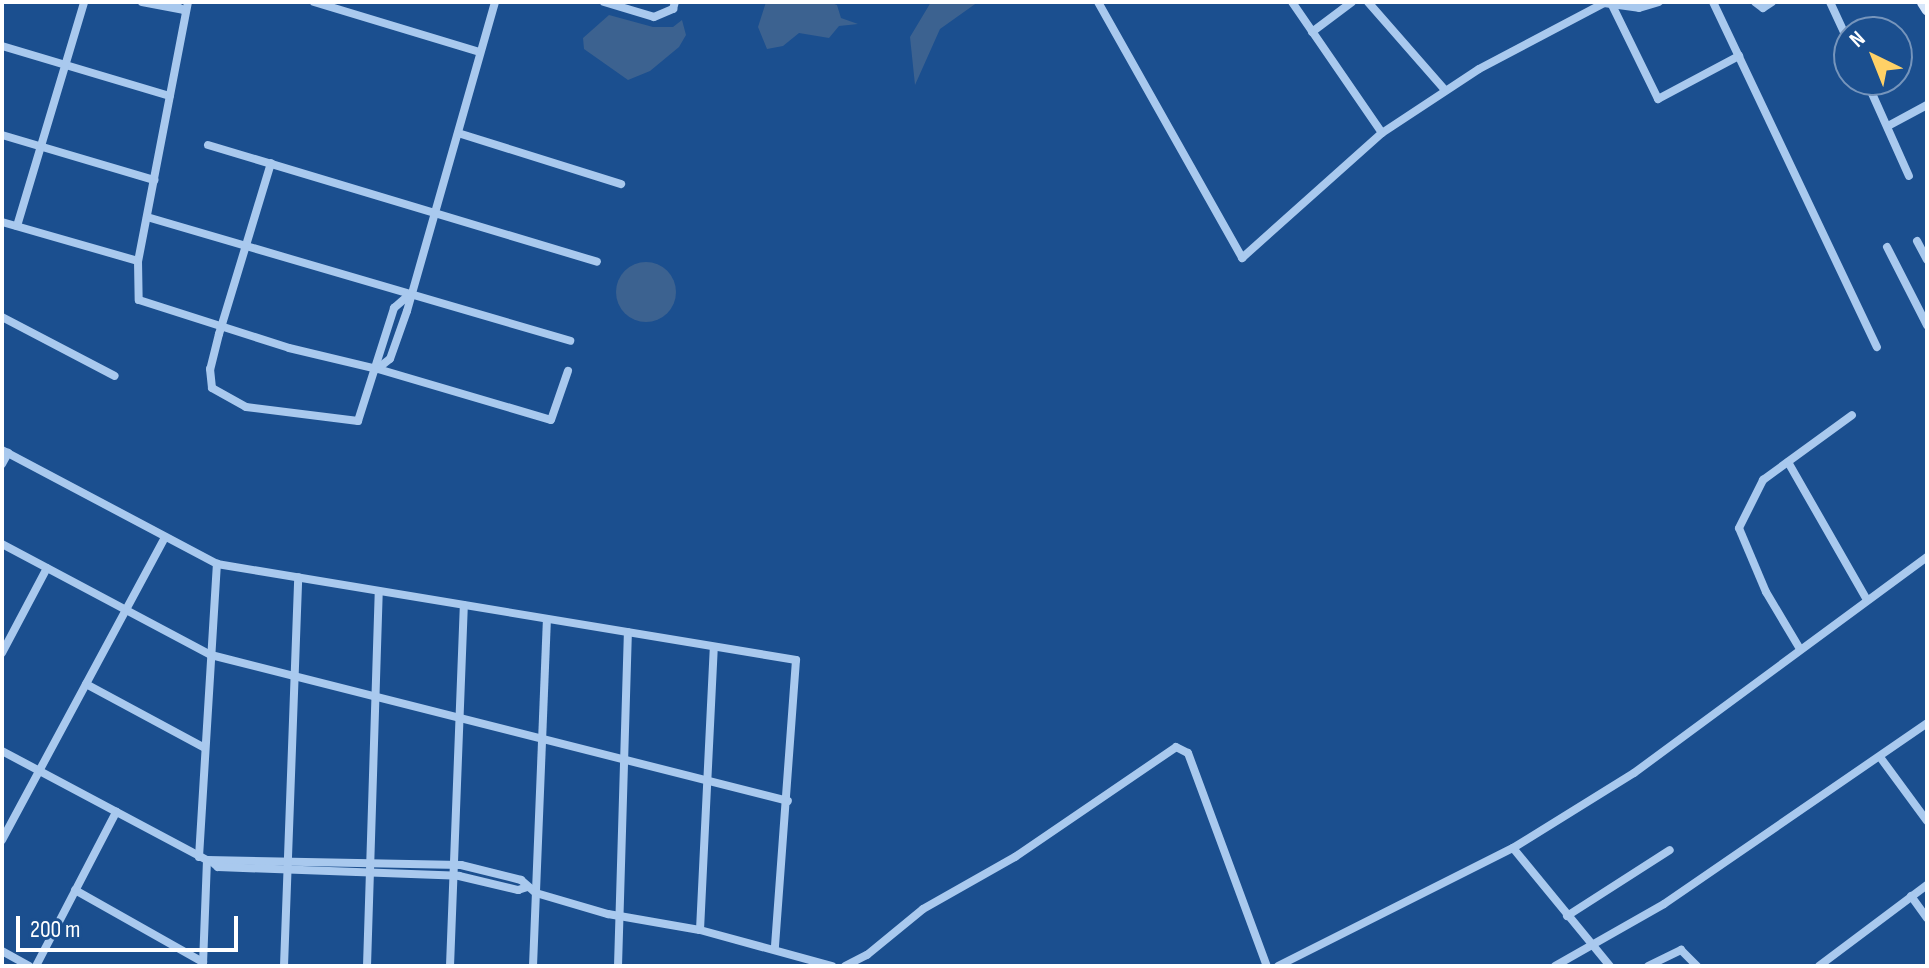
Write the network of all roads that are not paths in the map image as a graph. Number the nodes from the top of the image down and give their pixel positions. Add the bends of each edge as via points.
1 (84, 2) edge
2 (142, 2) edge
3 (167, 2) edge
4 (495, 2) edge
5 (604, 2) edge
6 (675, 2) edge
7 (1098, 2) edge
8 (1292, 2) edge
9 (1352, 2) edge
10 (1368, 2) edge
11 (1611, 2) edge
12 (1659, 2) edge
13 (1713, 2) edge
14 (1755, 2) edge
15 (1772, 2) edge
16 (1922, 2) edge
17 (318, 3) edge
18 (186, 8) edge
19 (1927, 10) edge
20 (1312, 32) junction
21 (2, 46) edge
22 (480, 52) junction
23 (1739, 56) junction
24 (66, 65) junction
25 (1445, 90) junction
26 (170, 96) junction
27 (1874, 96) edge
28 (1927, 105) edge
29 (1888, 126) junction
30 (458, 133) junction
31 (1382, 133) junction
32 (2, 135) edge
33 (208, 145) dead end
34 (41, 147) junction
35 (271, 163) junction
36 (1909, 176) dead end
37 (154, 180) junction
38 (621, 184) dead end
39 (433, 213) junction
40 (147, 217) junction
41 (2, 222) edge
42 (17, 226) junction
43 (1917, 241) dead end
44 (246, 246) junction
45 (1887, 247) dead end
46 (1927, 260) edge
47 (138, 261) junction
48 (597, 262) dead end
49 (409, 295) junction
50 (2, 317) edge
51 (1927, 325) edge
52 (221, 327) junction
53 (570, 341) dead end
54 (1877, 347) dead end
55 (377, 369) junction
56 (568, 371) dead end
57 (115, 376) dead end
58 (1852, 415) dead end
59 (5, 452) edge
60 (1788, 462) junction
61 (2, 464) edge
62 (165, 537) junction
63 (2, 544) edge
64 (1927, 557) edge
65 (217, 564) junction
66 (47, 568) junction
67 (298, 577) junction
68 (379, 591) junction
69 (1867, 600) junction
70 (464, 605) junction
71 (126, 609) junction
72 (547, 619) junction
73 (628, 632) junction
74 (714, 647) junction
75 (1800, 649) junction
76 (2, 653) edge
77 (211, 655) junction
78 (294, 677) junction
79 (86, 684) junction
80 (375, 698) junction
81 (460, 719) junction
82 (1927, 723) edge
83 (542, 739) junction
84 (205, 748) junction
85 (2, 751) edge
86 (1880, 757) junction
87 (624, 760) junction
88 (39, 771) junction
89 (707, 781) junction
90 (788, 801) junction
91 (116, 812) junction
92 (1927, 821) edge
93 (2, 840) edge
94 (1513, 848) junction
95 (1670, 850) dead end
96 (205, 859) junction
97 (287, 865) junction
98 (453, 865) junction
99 (370, 868) junction
100 (452, 875) junction
101 (1927, 885) edge
102 (527, 887) junction
103 (75, 890) junction
104 (536, 893) junction
105 (1911, 896) junction
106 (1567, 916) junction
107 (619, 917) junction
108 (1927, 918) edge
109 (700, 930) junction
110 (1593, 946) junction
111 (775, 949) junction
112 (2, 951) edge
113 (203, 964) edge
114 (29, 966) edge
115 (36, 966) edge
116 (284, 966) edge
117 (367, 966) edge
118 (450, 966) edge
119 (533, 966) edge
120 (618, 966) edge
121 (832, 966) edge
122 (845, 966) edge
123 (1267, 966) edge
124 (1278, 966) edge
125 (1555, 966) edge
126 (1610, 966) edge
127 (1648, 966) edge
128 (1697, 966) edge
129 (1819, 966) edge

1 - 24 street
2 - 18 street
3 - 18 street
4 - 22 street
5 - 6 street via 654,17 673,9
7 - 31 street via 1242,258
8 - 20 street
9 - 20 street
10 - 25 street
11 - 12 street via 1628,9
11 - 23 street via 1658,99
11 - 25 street via 1510,51
13 - 23 street
14 - 15 street via 1763,8
16 - 19 street
17 - 22 street
18 - 26 street
20 - 31 street
21 - 24 street
22 - 30 street
23 - 54 street
24 - 26 street
24 - 34 street
25 - 31 street
26 - 37 street
27 - 29 street
28 - 29 street
29 - 36 street
30 - 38 street
30 - 39 street
32 - 34 street
33 - 35 street
34 - 37 street
34 - 42 street
35 - 39 street
35 - 44 street
37 - 40 street
39 - 48 street
39 - 49 street
40 - 44 street
40 - 47 street
41 - 42 street
42 - 47 street
43 - 46 street
44 - 49 street
44 - 52 street
45 - 51 street
47 - 52 street via 136,295 145,305
49 - 53 street
49 - 55 street via 390,359
50 - 57 street
52 - 55 street
52 - 55 street via 209,380 218,393 246,407 358,421
55 - 56 street via 551,420
58 - 60 street
59 - 61 street
59 - 62 street
60 - 69 street
60 - 75 street via 1763,480 1744,514 1739,537
62 - 65 street
62 - 71 street
63 - 66 street
64 - 69 street
65 - 67 street
65 - 77 street
66 - 71 street
66 - 76 street
67 - 68 street
67 - 78 street
68 - 70 street
68 - 80 street
69 - 75 street
70 - 72 street
70 - 81 street
71 - 77 street
71 - 79 street
72 - 73 street
72 - 83 street
73 - 74 street
73 - 87 street
74 - 89 street
74 - 90 street via 798,663
75 - 94 street via 1634,773
77 - 78 street
77 - 84 street
78 - 80 street
78 - 97 street
79 - 84 street
79 - 88 street
80 - 81 street
80 - 99 street
81 - 83 street
81 - 98 street
82 - 86 street
83 - 87 street
83 - 104 street
84 - 96 street
85 - 88 street
86 - 92 street
86 - 110 street
87 - 89 street
87 - 107 street
88 - 91 street
88 - 93 street
89 - 90 street
89 - 109 street
90 - 111 street
91 - 96 street
91 - 103 street
94 - 106 street
94 - 124 street
95 - 106 street
96 - 97 street via 218,867
96 - 113 street
97 - 99 street
97 - 116 street
98 - 99 street
98 - 100 street
98 - 102 street via 521,880
99 - 100 street
99 - 117 street
100 - 102 street via 518,890
100 - 118 street
101 - 105 street
102 - 104 street
103 - 113 street
103 - 115 street
104 - 107 street
104 - 119 street
105 - 108 street
105 - 129 street
106 - 110 street
107 - 109 street
107 - 120 street
109 - 111 street
110 - 125 street
110 - 126 street
111 - 121 street
112 - 114 street
122 - 123 street via 867,955 923,909 1015,857 1176,747 1188,753
127 - 128 street via 1681,950

